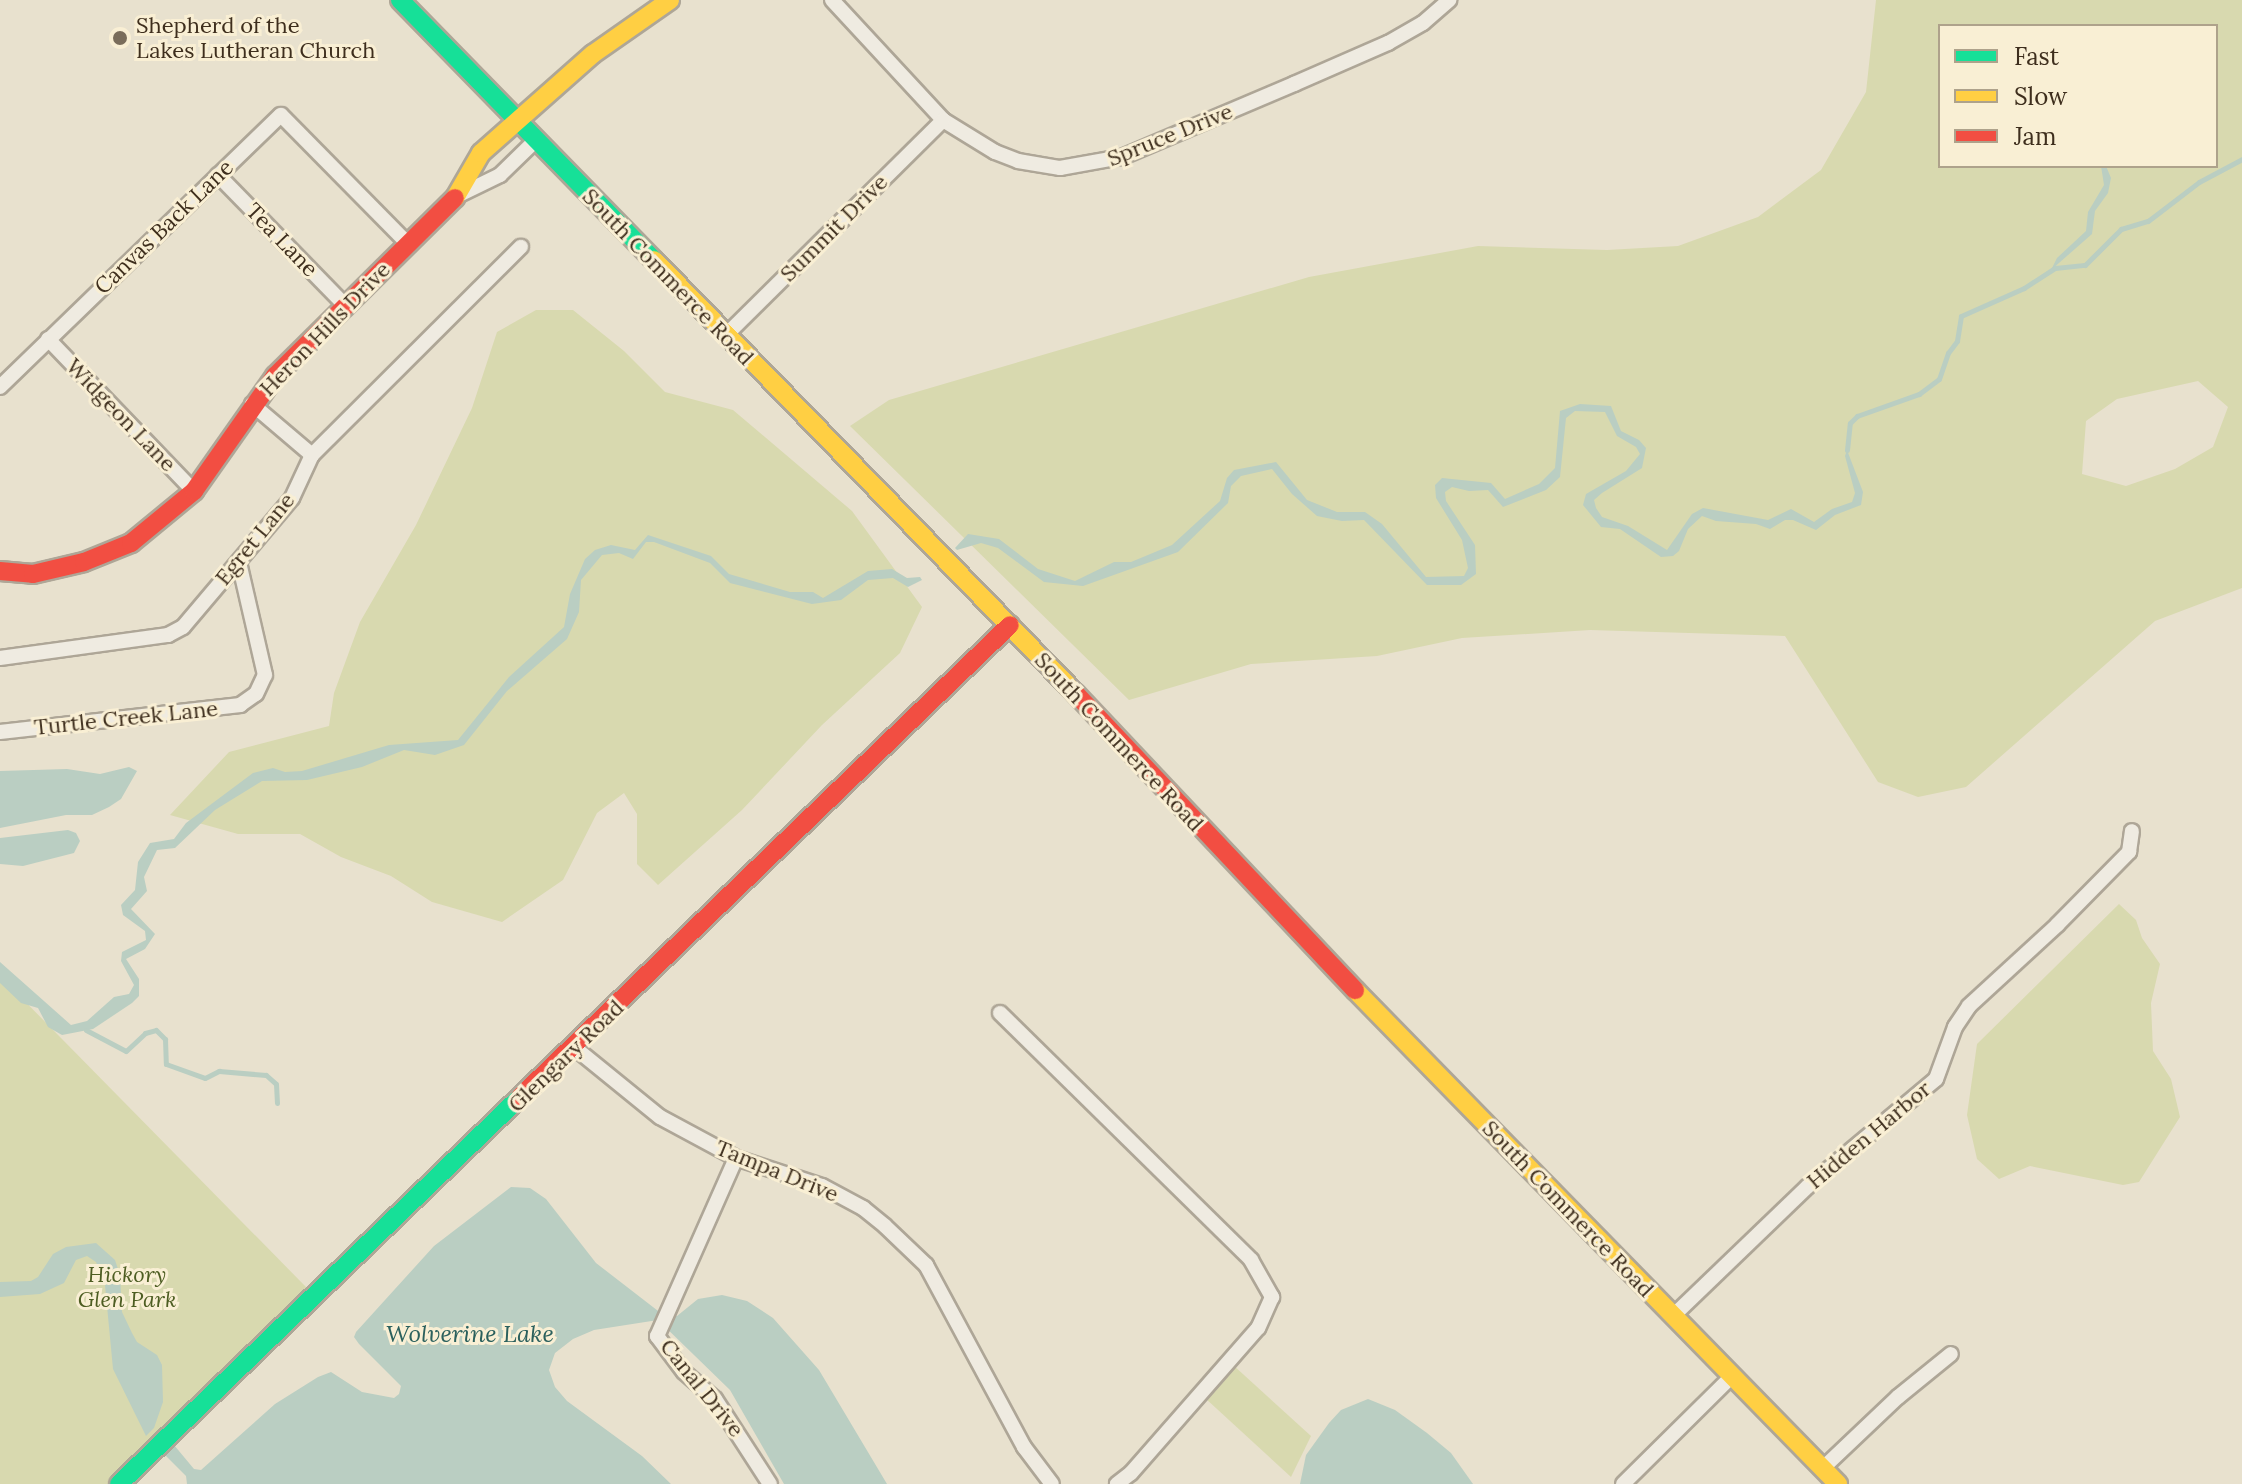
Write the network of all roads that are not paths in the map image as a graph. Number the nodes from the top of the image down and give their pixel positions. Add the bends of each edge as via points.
1 (400, 0) edge
2 (670, 0) edge
3 (832, 0) edge
4 (1449, 0) edge
5 (943, 120) junction
6 (517, 122) junction
7 (536, 140) junction
8 (218, 175) junction
9 (457, 196) junction
10 (408, 244) junction
11 (521, 247) dead end
12 (345, 305) junction
13 (725, 336) junction
14 (48, 339) junction
15 (0, 387) edge
16 (252, 404) junction
17 (312, 455) junction
18 (194, 491) junction
19 (239, 562) junction
20 (0, 571) edge
21 (1010, 625) junction
22 (0, 658) edge
23 (0, 732) edge
24 (2132, 831) dead end
25 (1000, 1013) dead end
26 (575, 1048) junction
27 (736, 1158) junction
28 (1673, 1316) junction
29 (1951, 1354) dead end
30 (1732, 1376) junction
31 (1822, 1469) junction
32 (119, 1484) edge
33 (770, 1484) edge
34 (1052, 1484) edge
35 (1117, 1484) edge
36 (1623, 1484) edge
37 (1838, 1484) edge

1 - 6 street, South Commerce Road
2 - 6 street, Heron Hills Drive via 593,54
3 - 5 street, Spruce Drive
4 - 5 street, Spruce Drive via 1388,43 1105,162 1060,168 1018,161 969,139
5 - 13 street, Summit Drive
6 - 7 street, South Commerce Road
6 - 9 street, Heron Hills Drive via 481,153
7 - 9 street, Heron Hills Drive via 500,175
7 - 13 street, South Commerce Road
8 - 10 street, Canvas Back Lane via 281,115
8 - 12 street, Tea Lane
8 - 14 street, Canvas Back Lane
9 - 10 street, Heron Hills Drive
10 - 12 street, Heron Hills Drive
11 - 17 street, Egret Lane
12 - 16 street, Heron Hills Drive
13 - 21 street, South Commerce Road
14 - 15 street, Canvas Back Lane
14 - 18 street, Widgeon Lane
16 - 17 street
16 - 18 street, Heron Hills Drive
17 - 19 street, Egret Lane via 292,498
18 - 20 street, Heron Hills Drive via 131,543 33,574
19 - 22 street, Egret Lane via 183,627 168,635
19 - 23 street, Turtle Creek Lane via 265,675 256,694 240,705
21 - 26 street, Glengary Road
21 - 28 street, South Commerce Road via 1238,870
24 - 28 street, Hidden Harbor via 2129,852 1969,1006 1955,1027 1936,1079 1807,1187
25 - 35 street via 1251,1260 1272,1297 1258,1328
26 - 27 street, Tampa Drive via 660,1117
26 - 32 street, Glengary Road
27 - 33 street, Canal Drive via 657,1336 722,1407
27 - 34 street, Tampa Drive via 822,1186 863,1208 926,1265 1024,1447
28 - 30 street, South Commerce Road
29 - 31 street
30 - 31 street, South Commerce Road
30 - 36 street
31 - 37 street, South Commerce Road

